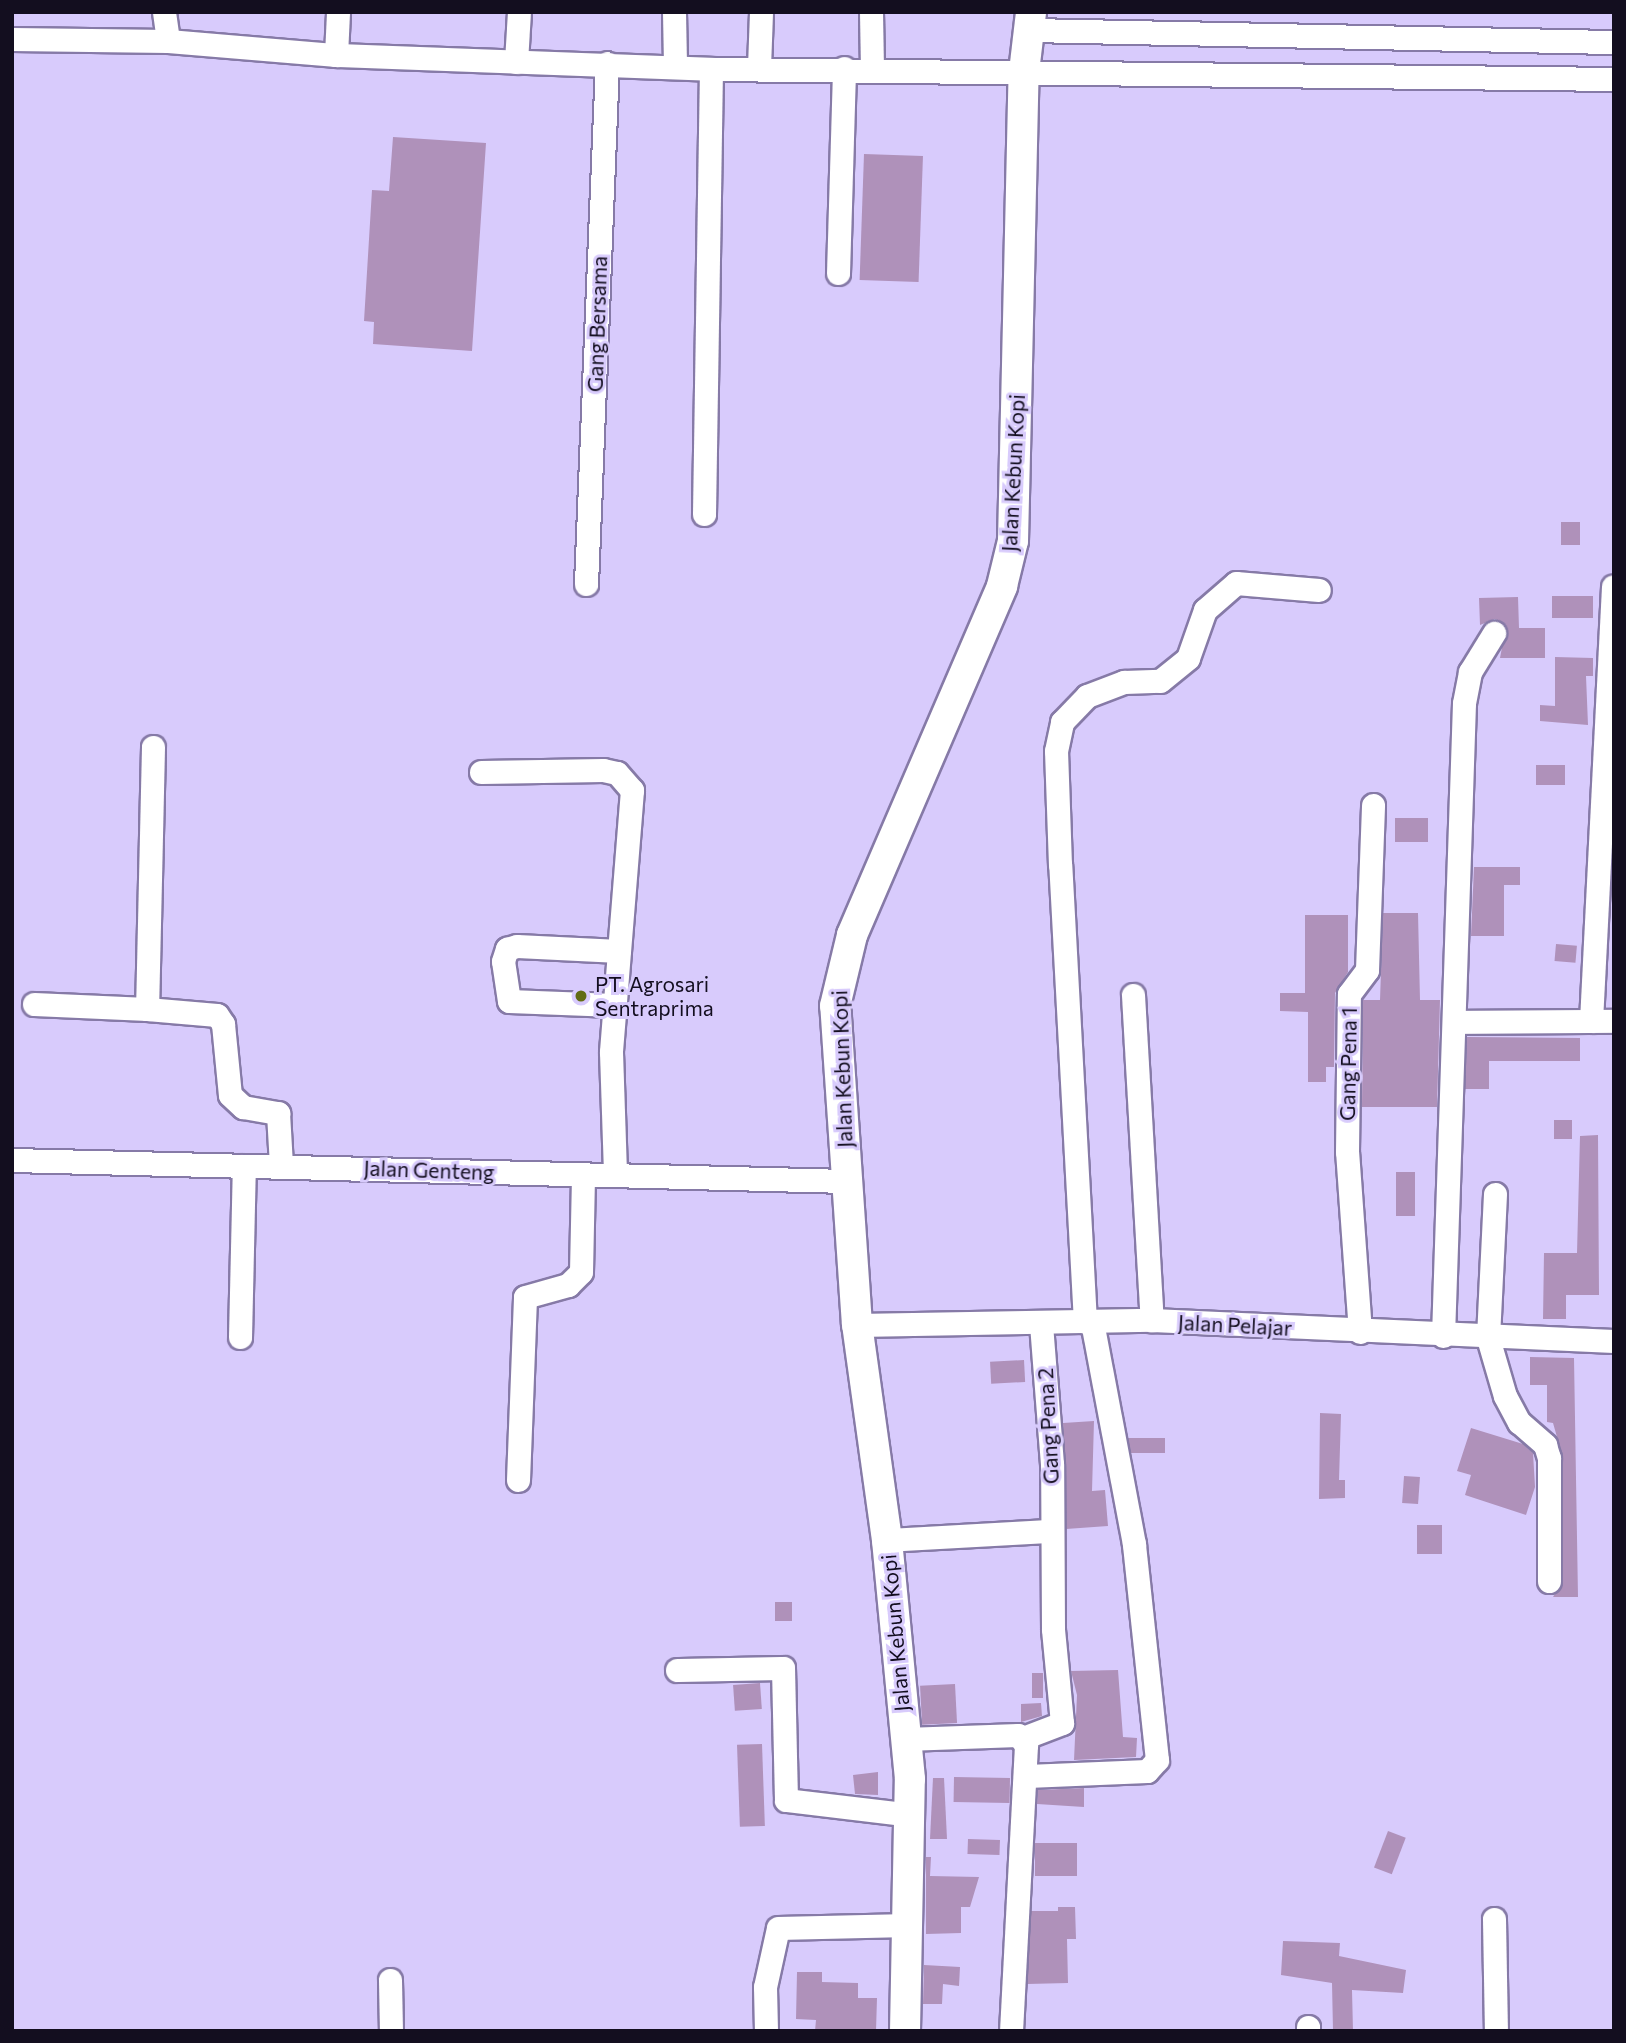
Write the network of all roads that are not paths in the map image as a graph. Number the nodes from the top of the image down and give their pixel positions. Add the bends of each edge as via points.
1 (164, 12) edge
2 (338, 12) edge
3 (519, 12) edge
4 (674, 12) edge
5 (761, 12) edge
6 (871, 12) edge
7 (1030, 21) edge
8 (12, 39) edge
9 (168, 41) junction
10 (1614, 42) edge
11 (336, 55) junction
12 (516, 62) junction
13 (607, 63) junction
14 (675, 65) junction
15 (759, 67) junction
16 (844, 68) junction
17 (872, 68) junction
18 (711, 69) junction
19 (1024, 72) junction
20 (1614, 79) edge
21 (838, 273) dead end
22 (704, 514) dead end
23 (586, 584) dead end
24 (1613, 587) edge
25 (1319, 590) dead end
26 (1494, 633) dead end
27 (153, 747) dead end
28 (481, 772) dead end
29 (1373, 805) dead end
30 (619, 951) junction
31 (1133, 995) dead end
32 (34, 1004) dead end
33 (614, 1005) junction
34 (147, 1009) junction
35 (1591, 1021) junction
36 (1614, 1021) edge
37 (1454, 1023) junction
38 (12, 1160) edge
39 (281, 1165) junction
40 (244, 1166) junction
41 (583, 1174) junction
42 (615, 1174) junction
43 (846, 1181) junction
44 (1495, 1194) dead end
45 (1152, 1320) junction
46 (1041, 1322) junction
47 (1088, 1322) junction
48 (857, 1325) junction
49 (1360, 1332) junction
50 (1443, 1336) junction
51 (240, 1337) dead end
52 (1488, 1338) junction
53 (1614, 1341) edge
54 (518, 1480) dead end
55 (1050, 1531) junction
56 (887, 1540) junction
57 (1549, 1581) dead end
58 (677, 1670) dead end
59 (1023, 1738) junction
60 (905, 1739) junction
61 (1027, 1776) junction
62 (911, 1815) junction
63 (1494, 1919) dead end
64 (908, 1925) junction
65 (390, 1980) dead end
66 (391, 2031) edge
67 (766, 2031) edge
68 (905, 2031) edge
69 (1012, 2031) edge
70 (1496, 2031) edge

1 - 9 street
2 - 11 street
3 - 12 street
4 - 14 street
5 - 15 street
6 - 17 street
7 - 10 street
7 - 19 main road, Jalan Kebun Kopi
8 - 9 street
9 - 11 street
11 - 12 street
12 - 13 street
13 - 14 street
13 - 23 street, Gang Bersama
14 - 18 street
15 - 16 street
15 - 18 street
16 - 17 street
16 - 21 street
17 - 19 street
18 - 22 street
19 - 20 street
19 - 43 main road, Jalan Kebun Kopi via 1013,541 1002,586 840,970 835,1006
24 - 35 street
25 - 47 street via 1236,583 1205,610 1188,658 1160,681 1124,682 1087,696 1062,722 1056,751 1060,865
26 - 37 street via 1471,672 1465,695
27 - 34 street
28 - 30 street via 603,770 628,781 632,790 628,894
29 - 49 street, Gang Pena 1 via 1367,970 1364,981 1349,990 1347,1152
30 - 33 street
30 - 33 street via 517,946 507,949 503,961 509,1000
31 - 45 street
32 - 34 street
33 - 42 street
34 - 39 street via 217,1015 223,1024 230,1095 243,1107 278,1113
35 - 36 street
35 - 37 street
37 - 50 street
38 - 40 street, Jalan Genteng
39 - 40 street, Jalan Genteng
39 - 41 street, Jalan Genteng
40 - 51 street
41 - 42 street, Jalan Genteng
41 - 54 street via 581,1272 568,1285 524,1297
42 - 43 street, Jalan Genteng
43 - 48 main road, Jalan Kebun Kopi
44 - 52 street
45 - 47 street, Jalan Pelajar
45 - 49 street, Jalan Pelajar
46 - 47 street, Jalan Pelajar
46 - 48 street, Jalan Pelajar
46 - 55 street, Gang Pena 2 via 1052,1464
47 - 61 street via 1134,1544 1157,1760 1147,1771
48 - 56 main road, Jalan Kebun Kopi
49 - 50 street, Jalan Pelajar
50 - 52 street, Jalan Pelajar
52 - 53 street, Jalan Pelajar
52 - 57 street via 1505,1396 1519,1422 1545,1445 1549,1458
55 - 56 street
55 - 59 street, Gang Pena 2 via 1062,1723
56 - 60 main road, Jalan Kebun Kopi
58 - 62 street via 783,1668 786,1800
59 - 60 street
59 - 61 street
60 - 62 main road, Jalan Kebun Kopi
61 - 69 street via 1016,1879
62 - 64 main road, Jalan Kebun Kopi
63 - 70 street
64 - 67 street via 778,1928 765,1987
64 - 68 main road, Jalan Kebun Kopi
65 - 66 street

